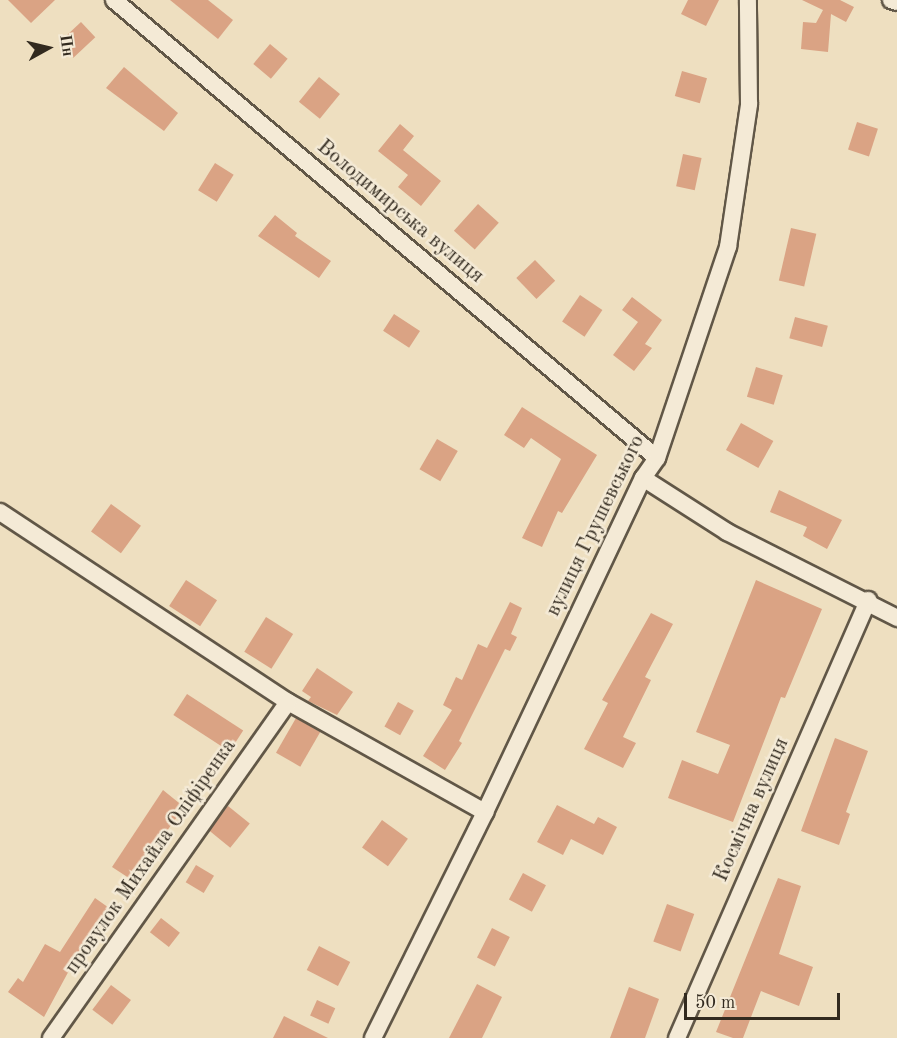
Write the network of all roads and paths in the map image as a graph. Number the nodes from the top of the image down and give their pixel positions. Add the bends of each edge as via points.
1 (114, 0) edge
2 (748, 0) edge
3 (891, 0) edge
4 (897, 2) edge
5 (657, 458) junction
6 (644, 478) junction
7 (0, 512) edge
8 (868, 600) junction
9 (897, 618) edge
10 (288, 702) junction
11 (485, 812) junction
12 (51, 1038) edge
13 (373, 1038) edge
14 (677, 1038) edge

1 - 5 street, Володимирська вулиця
2 - 5 street, вулиця Грушевського via 749,104 728,247
3 - 4 street
5 - 6 street, вулиця Грушевського
6 - 8 street via 728,532
6 - 11 street, вулиця Грушевського
7 - 10 street
8 - 9 street
8 - 14 street, Космічна вулиця
10 - 11 street
10 - 12 street, провулок Михайла Оліфіренка
11 - 13 street, вулиця Грушевського

